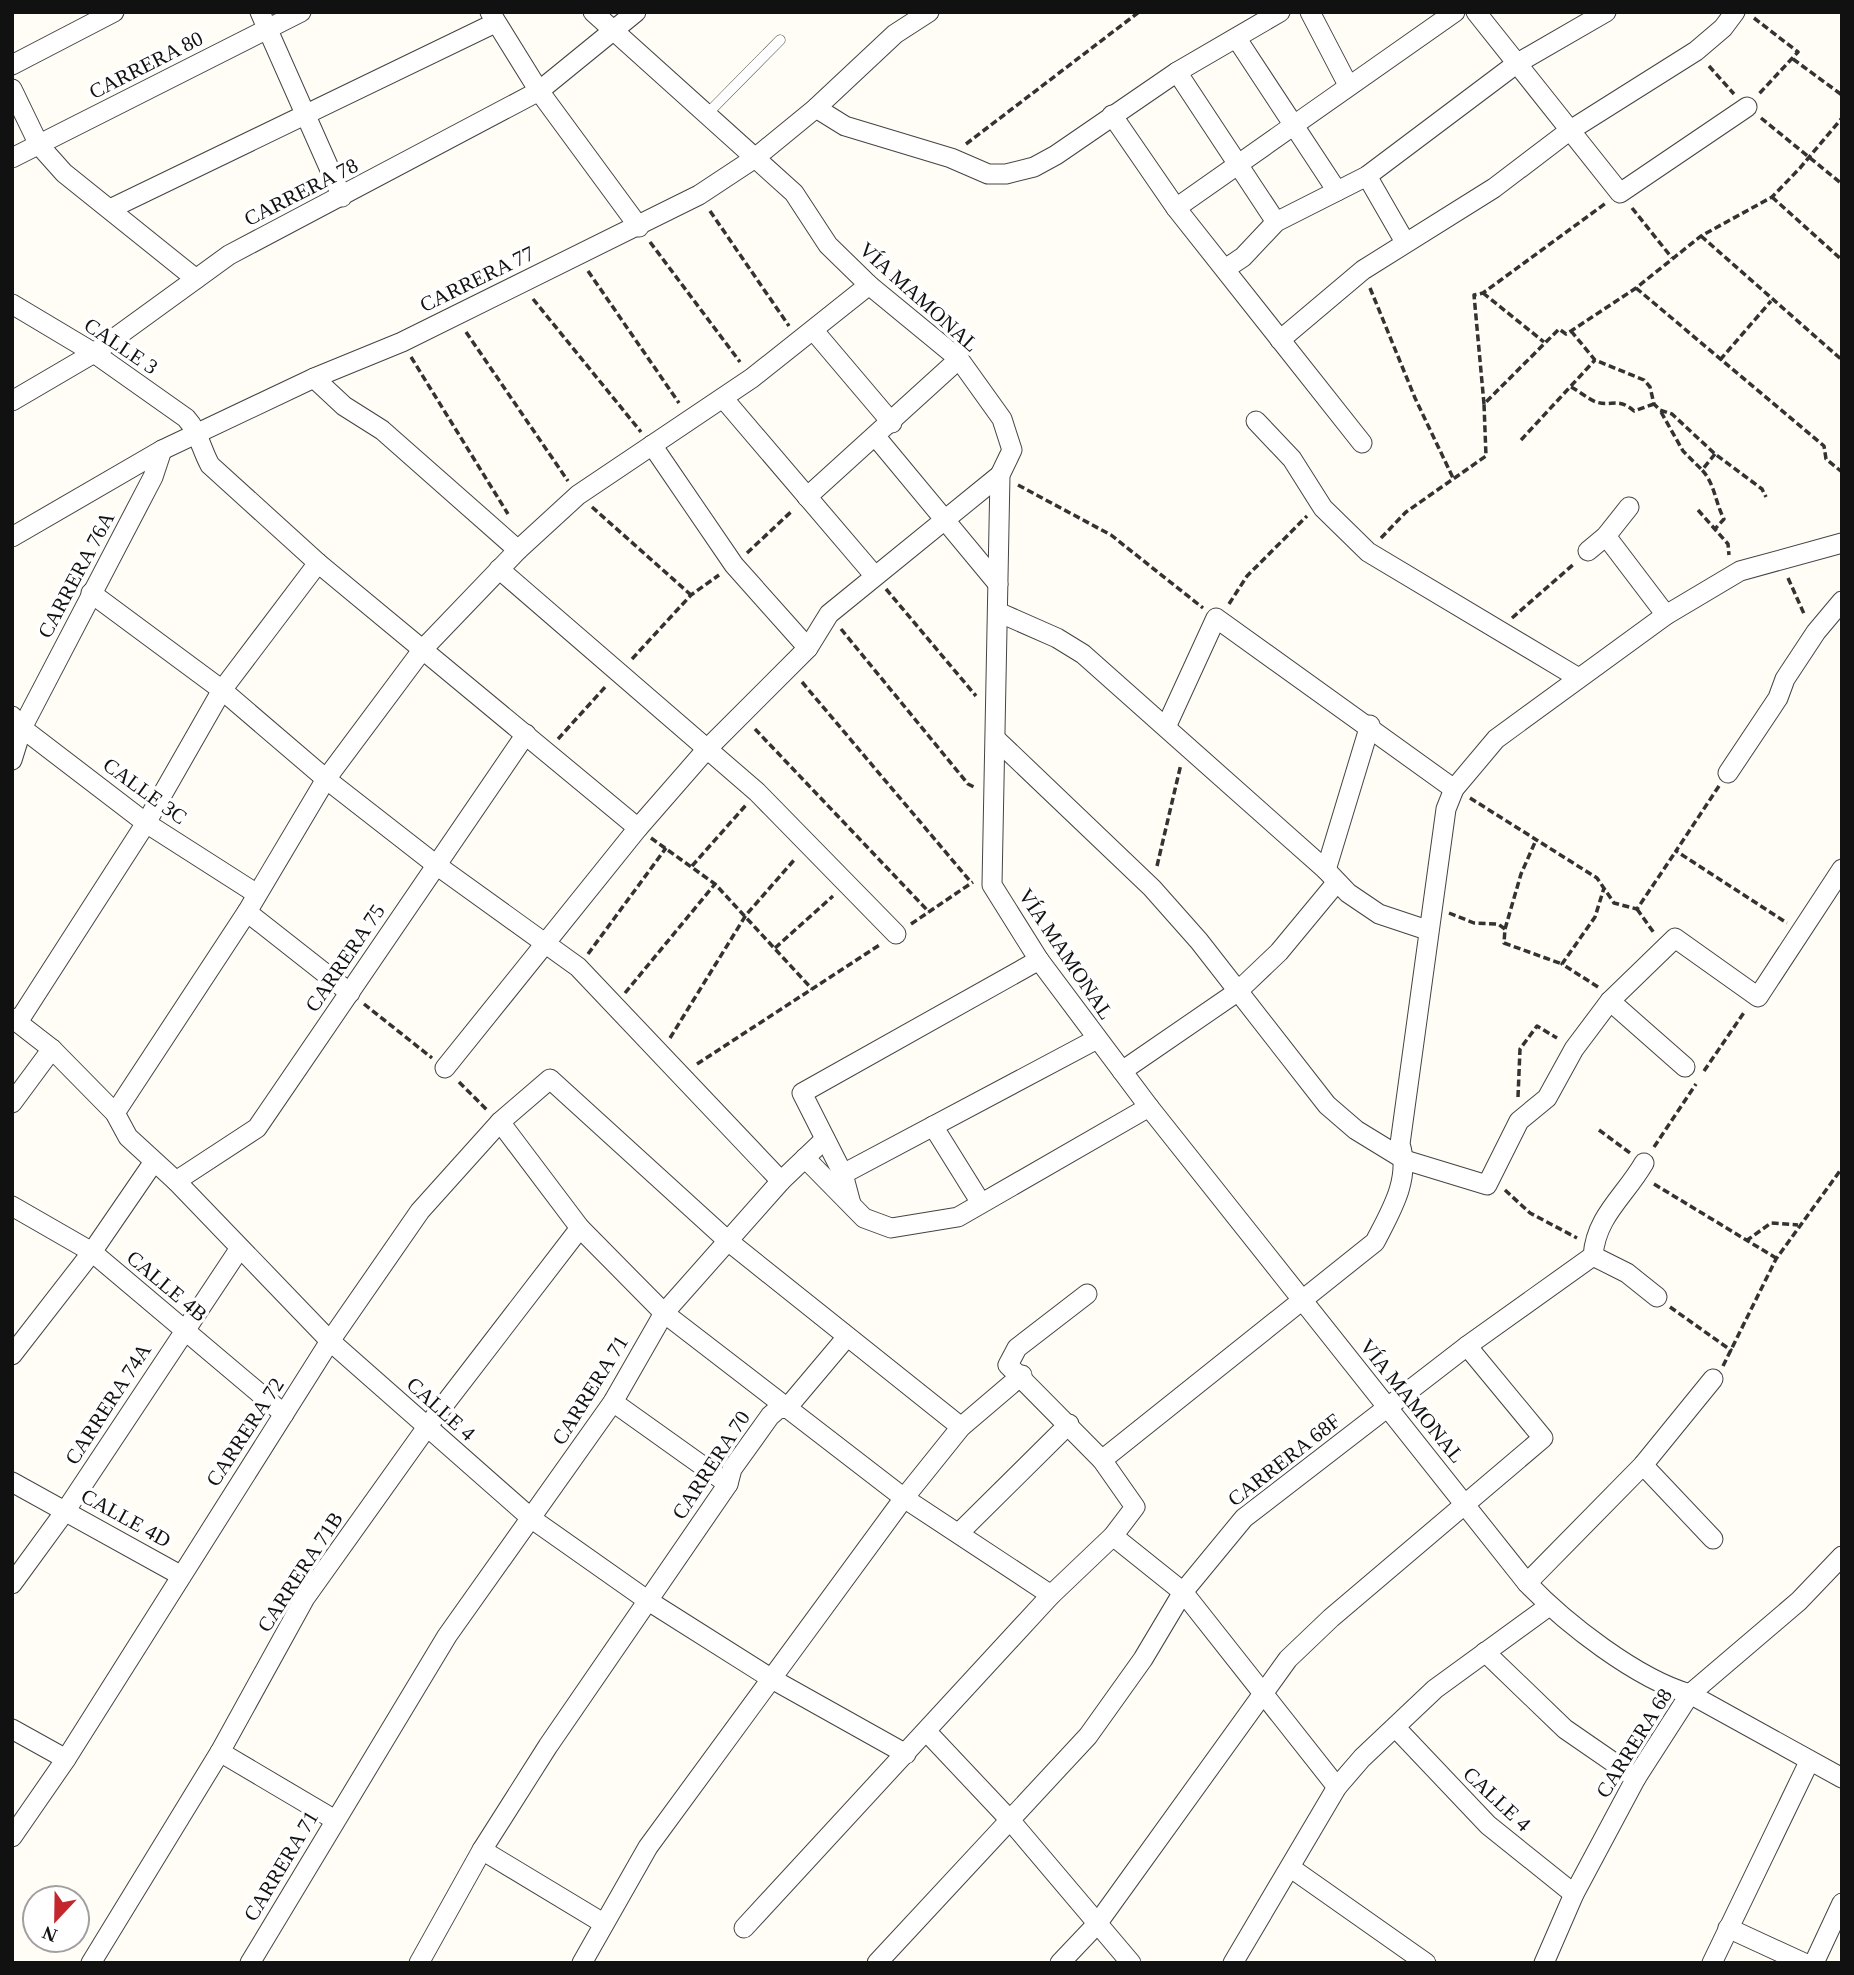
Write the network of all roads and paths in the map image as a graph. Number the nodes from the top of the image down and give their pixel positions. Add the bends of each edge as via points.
1 (114, 12) edge
2 (301, 12) edge
3 (593, 12) edge
4 (636, 12) edge
5 (929, 12) edge
6 (1139, 12) edge
7 (1280, 12) edge
8 (1310, 12) edge
9 (1455, 12) edge
10 (1476, 12) edge
11 (1606, 12) edge
12 (1735, 12) edge
13 (1747, 12) edge
14 (492, 18) edge
15 (264, 20) edge
16 (615, 30) junction
17 (1237, 39) junction
18 (780, 40) dead end
19 (1793, 59) junction
20 (1516, 64) junction
21 (12, 65) edge
22 (1177, 72) junction
23 (1348, 85) junction
24 (12, 89) edge
25 (538, 91) junction
26 (1842, 96) edge
27 (1747, 107) joint
28 (816, 108) junction
29 (305, 113) junction
30 (707, 114) junction
31 (1112, 115) junction
32 (1842, 118) edge
33 (1292, 125) junction
34 (1569, 131) junction
35 (39, 145) junction
36 (12, 158) edge
37 (755, 158) junction
38 (951, 158) junction
39 (1809, 158) junction
40 (1236, 165) junction
41 (1367, 176) junction
42 (1842, 184) edge
43 (1337, 191) junction
44 (1620, 193) junction
45 (699, 195) junction
46 (342, 197) junction
47 (1772, 197) junction
48 (1176, 208) junction
49 (110, 209) junction
50 (1276, 222) junction
51 (639, 227) junction
52 (1701, 236) junction
53 (1405, 242) junction
54 (578, 256) junction
55 (1672, 258) junction
56 (1842, 260) edge
57 (1224, 269) junction
58 (1363, 270) junction
59 (196, 279) junction
60 (519, 281) junction
61 (869, 285) junction
62 (1636, 288) junction
63 (1483, 293) junction
64 (1771, 300) junction
65 (12, 304) edge
66 (454, 315) junction
67 (1571, 331) junction
68 (807, 336) junction
69 (1280, 340) junction
70 (402, 342) junction
71 (1544, 342) junction
72 (94, 353) junction
73 (959, 359) junction
74 (1595, 360) junction
75 (1720, 360) junction
76 (1842, 360) edge
77 (752, 378) junction
78 (314, 379) junction
79 (1571, 387) junction
80 (723, 398) junction
81 (12, 401) edge
82 (1484, 404) junction
83 (1654, 404) junction
84 (1660, 410) junction
85 (690, 419) junction
86 (1256, 421) dead end
87 (892, 423) junction
88 (198, 433) junction
89 (876, 438) junction
90 (1521, 440) dead end
91 (1362, 443) dead end
92 (652, 445) junction
93 (162, 450) junction
94 (1714, 454) junction
95 (1702, 470) junction
96 (1842, 472) edge
97 (1000, 475) junction
98 (1454, 480) junction
99 (578, 495) junction
100 (807, 497) junction
101 (1766, 497) dead end
102 (1320, 503) junction
103 (1629, 507) dead end
104 (1698, 510) dead end
105 (944, 521) junction
106 (1715, 529) junction
107 (1606, 536) junction
108 (12, 537) edge
109 (1842, 544) edge
110 (522, 547) junction
111 (1588, 551) joint
112 (1368, 552) junction
113 (1784, 559) junction
114 (318, 562) junction
115 (734, 565) junction
116 (499, 569) junction
117 (874, 575) junction
118 (1728, 578) junction
119 (998, 584) junction
120 (91, 593) junction
121 (691, 595) junction
122 (1842, 601) edge
123 (998, 611) junction
124 (829, 614) junction
125 (1666, 615) junction
126 (1219, 620) junction
127 (1500, 628) junction
128 (1816, 632) junction
129 (808, 648) junction
130 (423, 649) junction
131 (788, 666) junction
132 (617, 674) junction
133 (1577, 677) junction
134 (222, 690) junction
135 (741, 714) junction
136 (17, 722) edge
137 (1370, 725) junction
138 (1166, 727) junction
139 (997, 732) junction
140 (526, 734) junction
141 (1186, 745) junction
142 (706, 750) junction
143 (546, 752) junction
144 (12, 760) edge
145 (1728, 773) joint
146 (326, 779) junction
147 (1454, 789) junction
148 (757, 792) junction
149 (997, 798) junction
150 (146, 823) junction
151 (638, 828) junction
152 (1536, 840) junction
153 (809, 844) junction
154 (666, 848) junction
155 (1676, 850) junction
156 (435, 864) junction
157 (692, 866) junction
158 (1842, 869) edge
159 (1332, 876) junction
160 (970, 881) junction
161 (848, 883) junction
162 (715, 884) junction
163 (992, 885) junction
164 (1152, 888) junction
165 (1604, 888) junction
166 (257, 894) junction
167 (1835, 894) edge
168 (1431, 905) junction
169 (1637, 909) junction
170 (247, 912) junction
171 (929, 912) junction
172 (746, 915) junction
173 (1505, 929) junction
174 (1427, 930) junction
175 (1800, 932) junction
176 (896, 934) junction
177 (544, 942) junction
178 (775, 948) junction
179 (1664, 949) junction
180 (1039, 960) junction
181 (1562, 964) junction
182 (578, 967) junction
183 (812, 989) junction
184 (1237, 992) junction
185 (350, 993) junction
186 (1612, 999) junction
187 (616, 1004) junction
188 (15, 1020) edge
189 (1097, 1039) junction
190 (52, 1049) junction
191 (1574, 1049) junction
192 (661, 1052) junction
193 (445, 1068) junction
194 (1685, 1068) dead end
195 (1122, 1071) junction
196 (681, 1075) junction
197 (12, 1103) edge
198 (1149, 1107) junction
199 (115, 1114) junction
200 (1519, 1121) junction
201 (500, 1122) junction
202 (933, 1126) junction
203 (1599, 1130) dead end
204 (825, 1139) junction
205 (805, 1157) junction
206 (1405, 1160) junction
207 (153, 1163) junction
208 (1641, 1168) junction
209 (1842, 1168) edge
210 (843, 1174) junction
211 (176, 1181) junction
212 (781, 1181) junction
213 (1487, 1185) junction
214 (981, 1203) junction
215 (851, 1205) junction
216 (12, 1206) edge
217 (1798, 1225) junction
218 (580, 1227) junction
219 (728, 1241) junction
220 (1746, 1241) junction
221 (240, 1248) junction
222 (1593, 1251) junction
223 (92, 1252) junction
224 (1776, 1258) junction
225 (1087, 1294) dead end
226 (1657, 1297) joint
227 (1303, 1301) junction
228 (664, 1313) junction
229 (183, 1329) junction
230 (846, 1338) junction
231 (330, 1341) junction
232 (1467, 1346) junction
233 (1732, 1351) junction
234 (12, 1355) edge
235 (1022, 1375) junction
236 (1713, 1379) joint
237 (612, 1402) junction
238 (1389, 1407) junction
239 (787, 1408) junction
240 (284, 1414) junction
241 (1069, 1424) junction
242 (427, 1427) junction
243 (961, 1427) junction
244 (1102, 1460) junction
245 (1643, 1465) junction
246 (12, 1482) edge
247 (728, 1484) junction
248 (904, 1498) junction
249 (1465, 1503) junction
250 (66, 1510) junction
251 (532, 1519) junction
252 (960, 1532) junction
253 (1113, 1536) junction
254 (1713, 1539) dead end
255 (1842, 1556) edge
256 (180, 1575) junction
257 (1527, 1583) junction
258 (12, 1584) edge
259 (1183, 1592) junction
260 (1051, 1595) junction
261 (647, 1600) junction
262 (1549, 1606) junction
263 (1485, 1651) junction
264 (772, 1679) junction
265 (1262, 1695) junction
266 (1690, 1695) junction
267 (1396, 1728) junction
268 (12, 1729) edge
269 (927, 1732) junction
270 (220, 1752) junction
271 (906, 1754) junction
272 (66, 1759) junction
273 (1809, 1762) junction
274 (1840, 1774) edge
275 (1636, 1779) junction
276 (1337, 1787) junction
277 (1009, 1819) junction
278 (335, 1820) junction
279 (12, 1838) edge
280 (482, 1850) junction
281 (1292, 1868) junction
282 (1574, 1894) junction
283 (1842, 1903) edge
284 (603, 1923) junction
285 (1097, 1924) junction
286 (744, 1928) dead end
287 (1728, 1928) junction
288 (91, 1963) edge
289 (250, 1963) edge
290 (419, 1963) edge
291 (582, 1963) edge
292 (877, 1963) edge
293 (1060, 1963) edge
294 (1131, 1963) edge
295 (1233, 1963) edge
296 (1426, 1963) edge
297 (1544, 1963) edge
298 (1712, 1963) edge
299 (1804, 1963) edge
300 (1814, 1963) edge

1 - 21 street
2 - 15 street, CARRERA 80
3 - 16 street, VÍA MAMONAL
4 - 16 street
5 - 28 street, CARRERA 77 via 895,34
6 - 38 path via 985,127
7 - 17 street
8 - 23 street
9 - 23 street
10 - 20 street
11 - 20 street
12 - 34 street via 1696,51
13 - 19 path via 1798,52
14 - 25 street
14 - 29 street
15 - 29 street
15 - 35 street, CARRERA 80
16 - 25 street, CARRERA 78
16 - 30 street, VÍA MAMONAL
17 - 22 street
17 - 33 street
18 - 30 lane
19 - 26 path
19 - 27 path
20 - 34 street
20 - 41 street
22 - 31 street
22 - 40 street
23 - 33 street
24 - 35 street
25 - 46 street, CARRERA 78
25 - 51 street
27 - 44 street
28 - 37 street, CARRERA 77
28 - 38 street via 845,126
29 - 46 street
29 - 49 street
30 - 37 street, VÍA MAMONAL
31 - 38 street via 1034,167 988,174
31 - 48 street
32 - 39 path
33 - 40 street
33 - 43 street
34 - 44 street
34 - 53 street via 1494,188
35 - 36 street, CARRERA 80
35 - 49 street via 64,173
37 - 45 street, CARRERA 77
37 - 61 street, VÍA MAMONAL via 794,193 828,245
39 - 42 path
39 - 47 path
40 - 48 street
40 - 50 street
41 - 43 street
41 - 53 street
43 - 50 street
44 - 55 path
44 - 63 path
45 - 51 street, CARRERA 77
45 - 68 path
46 - 59 street, CARRERA 78 via 229,254
47 - 52 path
47 - 56 path
48 - 57 street
49 - 59 street
50 - 57 street via 1243,257
51 - 54 street, CARRERA 77
51 - 77 path
52 - 55 path
52 - 64 path
53 - 58 street
54 - 60 street, CARRERA 77
54 - 85 path
55 - 62 path
57 - 69 street
58 - 69 street
58 - 98 path
59 - 72 street, CARRERA 78
60 - 66 street, CARRERA 77
60 - 92 path
61 - 68 street
61 - 73 street, VÍA MAMONAL
62 - 67 path
62 - 75 path
63 - 71 path
63 - 82 path via 1474,295
64 - 75 path
64 - 76 path
65 - 72 street, CALLE 3
66 - 70 street, CARRERA 77
66 - 99 path
67 - 71 path via 1566,334 1559,329
67 - 74 path
68 - 77 street
68 - 87 street
69 - 91 street
70 - 78 street, CARRERA 77
70 - 110 path
71 - 82 path
72 - 81 street, CARRERA 78
72 - 88 street, CALLE 3 via 186,418
73 - 87 street
73 - 97 street, VÍA MAMONAL via 1002,419 1012,450
74 - 79 path
74 - 83 path via 1644,380
75 - 96 path via 1824,446 1826,459
77 - 80 street
78 - 88 street, CARRERA 77
78 - 110 street via 383,430
79 - 83 path via 1598,403 1614,401 1634,411
79 - 90 path
80 - 85 street
80 - 100 street
82 - 98 path via 1486,456
83 - 84 path
84 - 94 path via 1672,414
84 - 95 path via 1683,451
85 - 92 street
86 - 102 street via 1292,459
87 - 89 street
88 - 93 street, CARRERA 77
88 - 114 street via 201,451 210,465
89 - 100 street
89 - 105 street
92 - 99 street
92 - 115 street
93 - 108 street, CARRERA 77
93 - 120 street, CARRERA 76A via 153,477
94 - 95 path
94 - 101 path via 1762,489
95 - 106 path via 1724,519
97 - 105 street
97 - 119 street, VÍA MAMONAL
97 - 126 path via 1111,535
98 - 112 path via 1406,512
99 - 110 street
99 - 121 path
100 - 115 path
100 - 117 street
102 - 112 street
102 - 126 path via 1247,576
103 - 107 street
104 - 106 path
105 - 117 street
105 - 119 street
106 - 118 path via 1728,544
107 - 111 street
107 - 125 street
109 - 113 street
110 - 116 street
111 - 127 path
112 - 127 street
113 - 118 street
113 - 128 path via 1790,589
114 - 130 street
114 - 134 street
115 - 121 path
115 - 129 street
116 - 130 street
116 - 132 street
117 - 124 street
117 - 139 path
118 - 125 street
119 - 123 street, VÍA MAMONAL
120 - 134 street
120 - 136 street, CARRERA 76A
121 - 132 path
122 - 128 street
123 - 138 street via 1083,654
123 - 139 street, VÍA MAMONAL
124 - 129 street
124 - 149 path via 968,784
125 - 133 street
126 - 137 street
126 - 138 street
127 - 133 street
128 - 145 street
129 - 131 street
130 - 140 street
130 - 146 street
131 - 135 street
131 - 160 path
132 - 142 street
132 - 143 path
133 - 147 street via 1496,739
134 - 146 street
134 - 150 street
135 - 142 street
135 - 171 path
136 - 144 street, CARRERA 76A
136 - 150 street, CALLE 3C
137 - 147 street
137 - 159 street
138 - 141 street
139 - 149 street, VÍA MAMONAL
139 - 164 street
140 - 143 street
140 - 156 street, CARRERA 75
141 - 159 street
141 - 164 path
142 - 148 street
142 - 151 street
143 - 151 street
145 - 155 path
146 - 156 street
146 - 166 street
147 - 152 path
147 - 168 street via 1446,809
148 - 153 street
148 - 157 path
149 - 163 street, VÍA MAMONAL
150 - 166 street, CALLE 3C
150 - 188 street
151 - 154 path
151 - 177 street
152 - 165 path via 1597,878
152 - 173 path
153 - 161 street
153 - 172 path
154 - 157 path
154 - 182 path
155 - 169 path
155 - 175 path
156 - 177 street
156 - 185 street, CARRERA 75
157 - 162 path
158 - 167 street
159 - 174 street via 1371,910
159 - 184 street via 1279,953
160 - 163 path
160 - 171 path
161 - 176 street
161 - 178 path
162 - 172 path
162 - 187 path
163 - 180 street, VÍA MAMONAL
164 - 184 street
165 - 169 path via 1614,903
165 - 181 path via 1595,917
166 - 170 street
167 - 175 street
168 - 173 path via 1475,923 1498,924
168 - 174 street
169 - 179 path
170 - 185 street
170 - 199 street
171 - 176 path
172 - 178 path
172 - 192 path
173 - 181 path via 1504,943
174 - 206 street via 1400,1143
175 - 179 street via 1758,997 1675,938
176 - 183 path
177 - 182 street
177 - 193 street
178 - 183 path
179 - 186 street
180 - 189 street, VÍA MAMONAL
180 - 204 street via 802,1093
181 - 186 path
182 - 187 street
183 - 196 path
184 - 195 street
184 - 206 street via 1327,1105
185 - 193 path
185 - 211 street, CARRERA 75 via 257,1128
186 - 191 street
186 - 194 street
187 - 192 street
188 - 190 street, CALLE 4
189 - 195 street, VÍA MAMONAL
189 - 202 street
190 - 197 street
190 - 199 street, CALLE 4
191 - 200 street via 1547,1098
191 - 200 path via 1537,1026 1525,1041 1517,1079
192 - 196 street
193 - 201 path
195 - 198 street, VÍA MAMONAL
196 - 212 street
198 - 214 street
198 - 227 street, VÍA MAMONAL
199 - 207 street, CALLE 4 via 128,1137
200 - 213 street
201 - 218 street
201 - 219 street, CARRERA 72 via 550,1079
201 - 231 street, CARRERA 72 via 420,1211
202 - 210 street
202 - 214 street
203 - 208 path
204 - 205 street, CARRERA 71
204 - 210 street
205 - 212 street, CARRERA 71
205 - 215 street
206 - 213 street
206 - 227 street via 1393,1207 1375,1242
207 - 211 street, CALLE 4
207 - 223 street
208 - 220 path via 1687,1206
208 - 222 street via 1601,1220
209 - 217 path
210 - 215 street
211 - 221 street, CALLE 4
212 - 219 street, CARRERA 71
213 - 222 path via 1505,1190 1530,1213
214 - 215 street via 958,1217 891,1228 864,1217
216 - 223 street, CALLE 4B
217 - 220 path via 1770,1223
217 - 224 path
218 - 228 street
218 - 242 street, CARRERA 71B
219 - 228 street, CARRERA 71
219 - 230 street
220 - 224 path
221 - 229 street, CARRERA 74A
221 - 231 street, CALLE 4
222 - 226 street
222 - 232 street, CARRERA 68F
223 - 229 street, CALLE 4B
223 - 234 street
224 - 233 path
225 - 235 street via 1017,1348 1008,1365
226 - 233 path
227 - 238 street, VÍA MAMONAL
227 - 244 street
228 - 237 street, CARRERA 71
228 - 239 street
229 - 240 street, CALLE 4B
229 - 250 street, CARRERA 74A
230 - 239 street, CARRERA 70
230 - 243 street
231 - 240 street, CARRERA 72
231 - 242 street, CALLE 4
232 - 238 street, CARRERA 68F
232 - 249 street via 1543,1438
233 - 236 path
235 - 241 street
235 - 243 street
236 - 245 street
237 - 247 street
237 - 251 street, CARRERA 71
238 - 249 street, VÍA MAMONAL
238 - 259 street, CARRERA 68F via 1244,1518
239 - 247 street, CARRERA 70 via 778,1409 761,1429 732,1469
239 - 248 street
240 - 256 street, CARRERA 72
241 - 244 street
241 - 252 street
242 - 251 street, CALLE 4
242 - 270 street, CARRERA 71B via 305,1598
243 - 248 street
244 - 253 street via 1135,1507
245 - 254 street
245 - 257 street
246 - 250 street, CALLE 4D
247 - 261 street, CARRERA 70
248 - 252 street
248 - 264 street
249 - 257 street, VÍA MAMONAL
249 - 265 street via 1331,1618 1288,1659
250 - 256 street, CALLE 4D
250 - 258 street, CARRERA 74A
251 - 261 street, CALLE 4
251 - 278 street, CARRERA 71 via 447,1636
252 - 260 street
253 - 259 street
253 - 260 street
255 - 266 street, CARRERA 68 via 1799,1601
256 - 272 street, CARRERA 72
257 - 262 street, VÍA MAMONAL
259 - 265 street
259 - 277 street, CARRERA 68F via 1143,1659 1088,1736
260 - 269 street
261 - 264 street, CALLE 4
261 - 280 street, CARRERA 70
262 - 263 street
262 - 266 street, VÍA MAMONAL via 1642,1673
263 - 267 street via 1435,1689
263 - 275 street via 1565,1729
264 - 271 street, CALLE 4
264 - 284 street via 648,1847
265 - 276 street
265 - 285 street
266 - 273 street, VÍA MAMONAL
266 - 275 street, CARRERA 68
267 - 276 street
267 - 282 street, CALLE 4 via 1488,1825
268 - 272 street
269 - 271 street
269 - 277 street
270 - 278 street
270 - 288 street, CARRERA 71B
271 - 286 street
272 - 279 street, CARRERA 72
273 - 274 street, VÍA MAMONAL
273 - 287 street
275 - 282 street, CARRERA 68
276 - 281 street
277 - 285 street
277 - 292 street, CARRERA 68F
278 - 289 street, CARRERA 71
280 - 284 street
280 - 290 street, CARRERA 70
281 - 295 street
281 - 296 street
282 - 297 street, CARRERA 68
283 - 300 street
284 - 291 street
285 - 293 street
285 - 294 street
287 - 298 street
287 - 299 street

